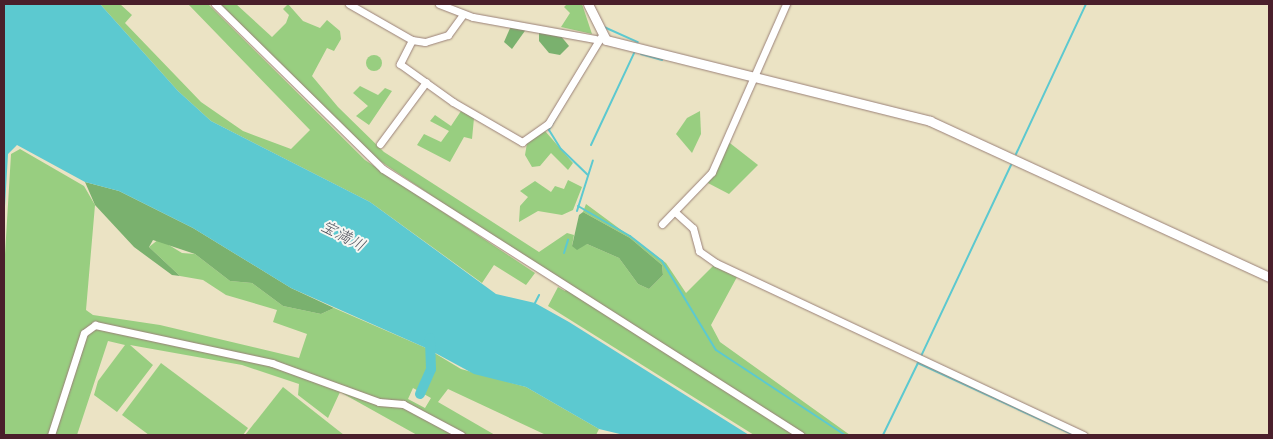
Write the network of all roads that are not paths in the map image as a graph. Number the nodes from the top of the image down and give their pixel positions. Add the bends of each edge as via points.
1 (214, 4) edge
2 (349, 4) edge
3 (439, 4) edge
4 (588, 4) edge
5 (786, 4) edge
6 (463, 14) junction
7 (598, 38) junction
8 (412, 40) junction
9 (752, 77) junction
10 (426, 82) junction
11 (380, 144) dead end
12 (675, 212) junction
13 (662, 224) dead end
14 (1269, 277) edge
15 (51, 435) edge
16 (462, 435) edge
17 (801, 435) edge
18 (1084, 435) edge

1 - 17 street via 383,169
2 - 8 street
3 - 6 street
4 - 7 street
5 - 9 street
6 - 7 street
6 - 8 street via 448,35 434,41
7 - 9 street via 639,51
7 - 10 street via 548,124 526,142 452,102
8 - 10 street via 399,62
9 - 12 street via 712,172
9 - 14 street via 930,121
10 - 11 street
12 - 13 street
12 - 18 street via 693,228 699,251 716,263
15 - 16 street via 84,333 95,325 272,363 379,402 404,404

